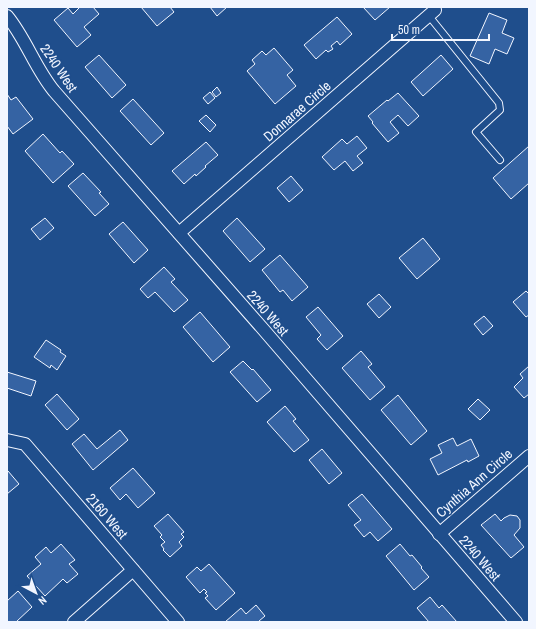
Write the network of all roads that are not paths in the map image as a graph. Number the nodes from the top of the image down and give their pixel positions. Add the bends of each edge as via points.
1 (432, 13) joint
2 (7, 16) edge
3 (500, 160) dead end
4 (178, 233) junction
5 (7, 440) edge
6 (529, 456) edge
7 (439, 534) junction
8 (133, 570) junction
9 (74, 622) edge
10 (178, 622) edge
11 (516, 622) edge

1 - 3 lane via 499,103 500,110 476,132
1 - 4 street, Donnarae Circle
2 - 4 street, 2240 West via 48,84
4 - 7 street, 2240 West
5 - 8 street, 2160 West via 25,444
6 - 7 street, Cynthia Ann Circle
7 - 11 street, 2240 West
8 - 9 street
8 - 10 street, 2160 West

